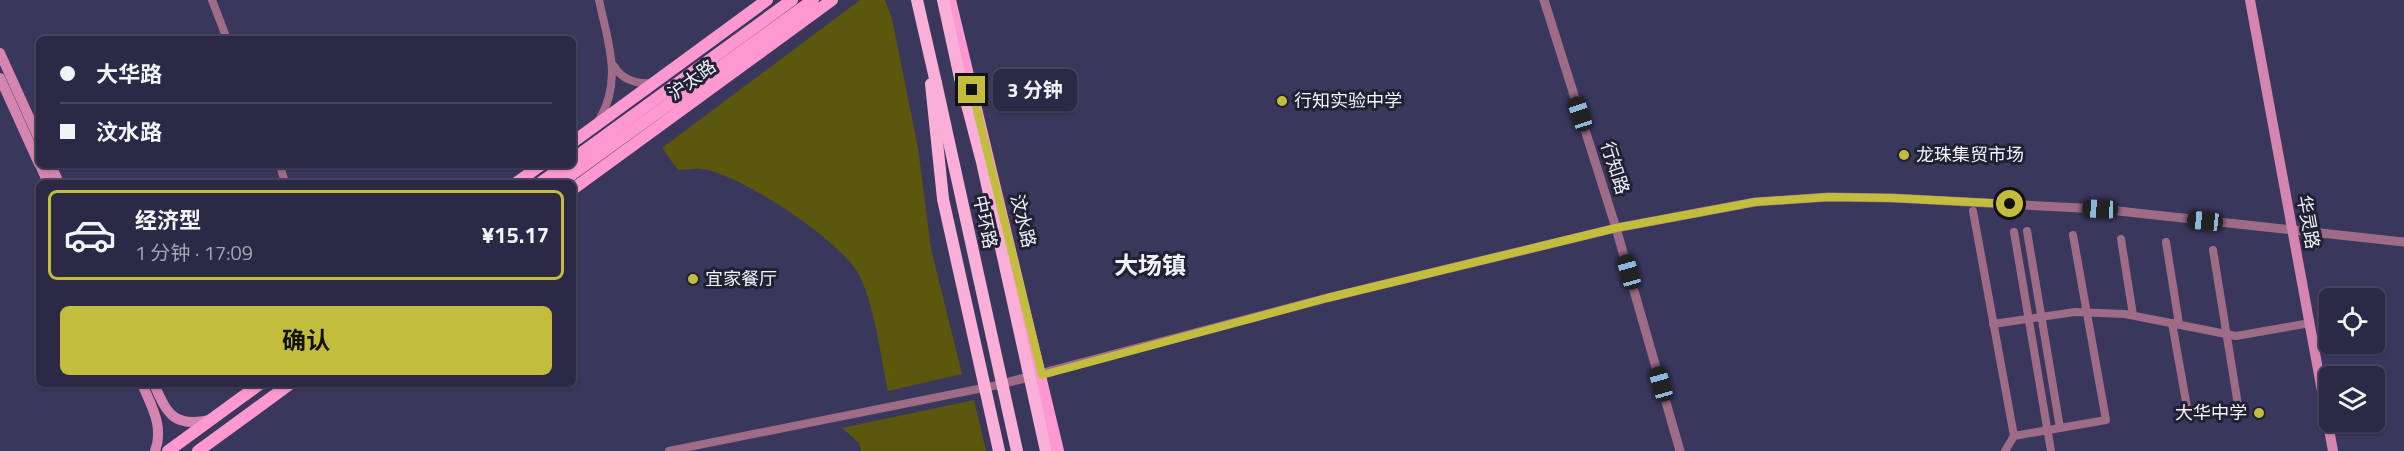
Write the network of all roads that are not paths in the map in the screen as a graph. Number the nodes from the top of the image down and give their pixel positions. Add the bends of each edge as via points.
1 (212, 0) edge
2 (599, 0) edge
3 (767, 0) edge
4 (792, 0) edge
5 (813, 0) edge
6 (832, 0) edge
7 (912, 0) edge
8 (917, 0) edge
9 (943, 0) edge
10 (950, 0) edge
11 (1544, 0) edge
12 (2250, 0) edge
13 (226, 36) edge
14 (0, 53) edge
15 (611, 59) junction
16 (0, 78) edge
17 (654, 82) junction
18 (930, 84) junction
19 (597, 124) junction
20 (36, 132) edge
21 (576, 140) edge
22 (36, 157) edge
23 (576, 157) edge
24 (537, 168) edge
25 (561, 168) edge
26 (520, 180) edge
27 (544, 180) edge
28 (564, 180) edge
29 (576, 187) edge
30 (1973, 211) dead end
31 (1616, 228) junction
32 (2293, 230) junction
33 (2027, 231) dead end
34 (2014, 232) dead end
35 (2073, 235) dead end
36 (2121, 239) dead end
37 (2166, 242) dead end
38 (2404, 242) edge
39 (2213, 250) dead end
40 (2087, 312) junction
41 (2133, 315) junction
42 (2042, 317) junction
43 (2029, 319) junction
44 (2175, 323) junction
45 (2310, 323) junction
46 (1993, 324) junction
47 (2226, 334) junction
48 (1042, 375) junction
49 (998, 385) junction
50 (143, 387) edge
51 (155, 387) edge
52 (256, 387) edge
53 (286, 387) edge
54 (2238, 405) dead end
55 (2187, 407) dead end
56 (210, 420) junction
57 (2060, 428) junction
58 (2048, 430) junction
59 (2014, 436) junction
60 (155, 451) edge
61 (168, 451) edge
62 (198, 451) edge
63 (669, 451) edge
64 (999, 451) edge
65 (1011, 451) edge
66 (1017, 451) edge
67 (1046, 451) edge
68 (1058, 451) edge
69 (1680, 451) edge
70 (2005, 451) edge
71 (2051, 451) edge
72 (2333, 451) edge

1 - 13 street
2 - 15 street
3 - 17 main road, 沪太路
4 - 23 main road, 沪太路
5 - 28 main road, 沪太路
6 - 29 main road, 沪太路
7 - 18 main road
8 - 66 highway, 中环路, bridge
9 - 67 highway, 中环路, bridge
10 - 48 main road, 汶水路
11 - 31 street, 行知路
12 - 32 main road, 华灵路
14 - 20 main road
15 - 17 street via 626,79
15 - 19 street via 612,91
16 - 22 main road
17 - 19 main road, 沪太路
18 - 49 main road
18 - 64 highway, bridge via 943,199
19 - 21 main road, 沪太路
24 - 26 main road
25 - 27 main road
30 - 46 street
31 - 32 street via 1755,202 1828,197 2100,209
31 - 48 street via 1327,298
31 - 69 street, 行知路
32 - 38 street
32 - 45 main road, 华灵路
33 - 42 street
34 - 43 street
35 - 40 street
36 - 41 street
37 - 44 street
39 - 47 street
40 - 41 street
40 - 42 street
40 - 57 street via 2106,420
41 - 44 street
42 - 43 street
42 - 57 street
43 - 46 street
43 - 58 street
44 - 47 street
44 - 55 street
45 - 47 street via 2236,336
45 - 72 main road, 华灵路
46 - 59 street
47 - 54 street
48 - 49 street
48 - 68 main road, 汶水路
49 - 63 street
49 - 65 main road
50 - 60 main road via 159,428
51 - 56 main road via 172,417 194,424
52 - 56 main road
53 - 62 main road
56 - 61 main road
57 - 58 street
58 - 59 street
58 - 71 street
59 - 70 street

